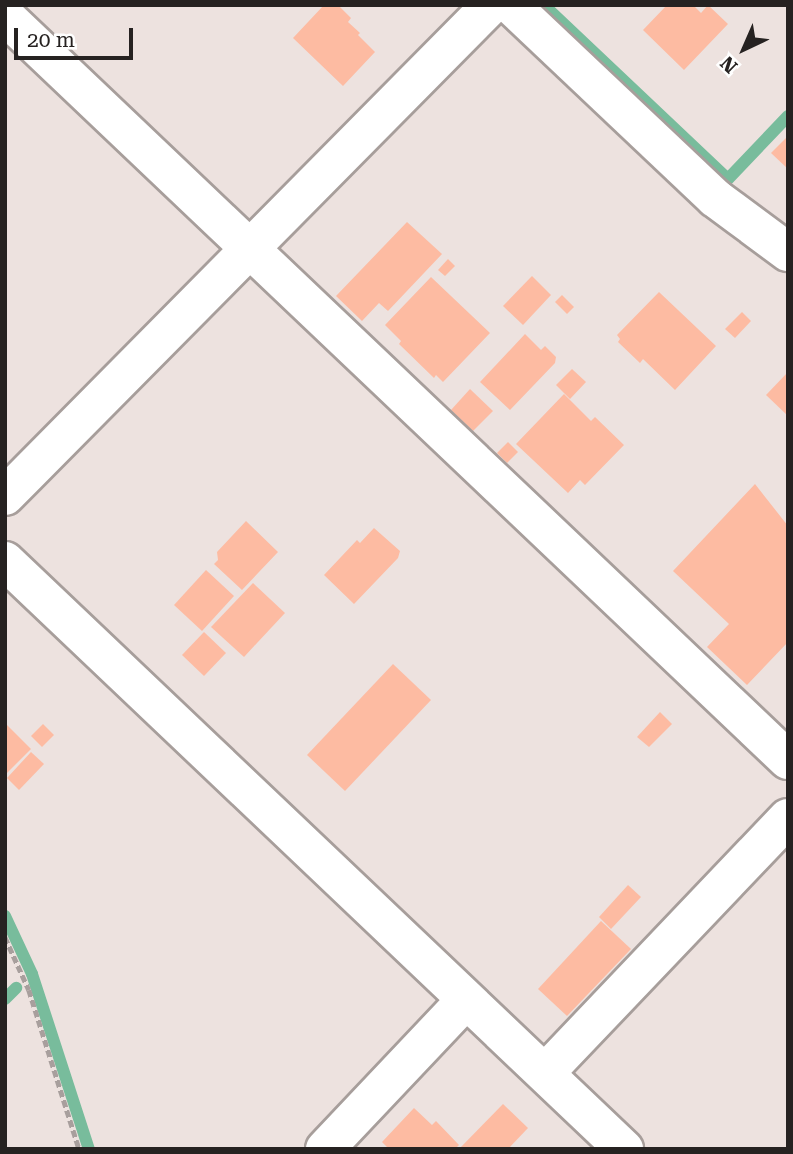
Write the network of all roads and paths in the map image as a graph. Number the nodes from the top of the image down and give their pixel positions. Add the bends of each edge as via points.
1 (491, 5) edge
2 (511, 5) edge
3 (5, 16) edge
4 (250, 249) junction
5 (788, 253) edge
6 (5, 496) edge
7 (5, 561) edge
8 (788, 760) edge
9 (788, 818) edge
10 (5, 937) edge
11 (466, 1000) junction
12 (545, 1073) junction
13 (79, 1149) edge
14 (325, 1149) edge
15 (624, 1149) edge

1 - 4 street
2 - 5 street via 715,198
3 - 4 street
4 - 6 street
4 - 8 street
7 - 11 street
9 - 12 street
10 - 13 path via 29,990
11 - 12 street
11 - 14 street
12 - 15 street

